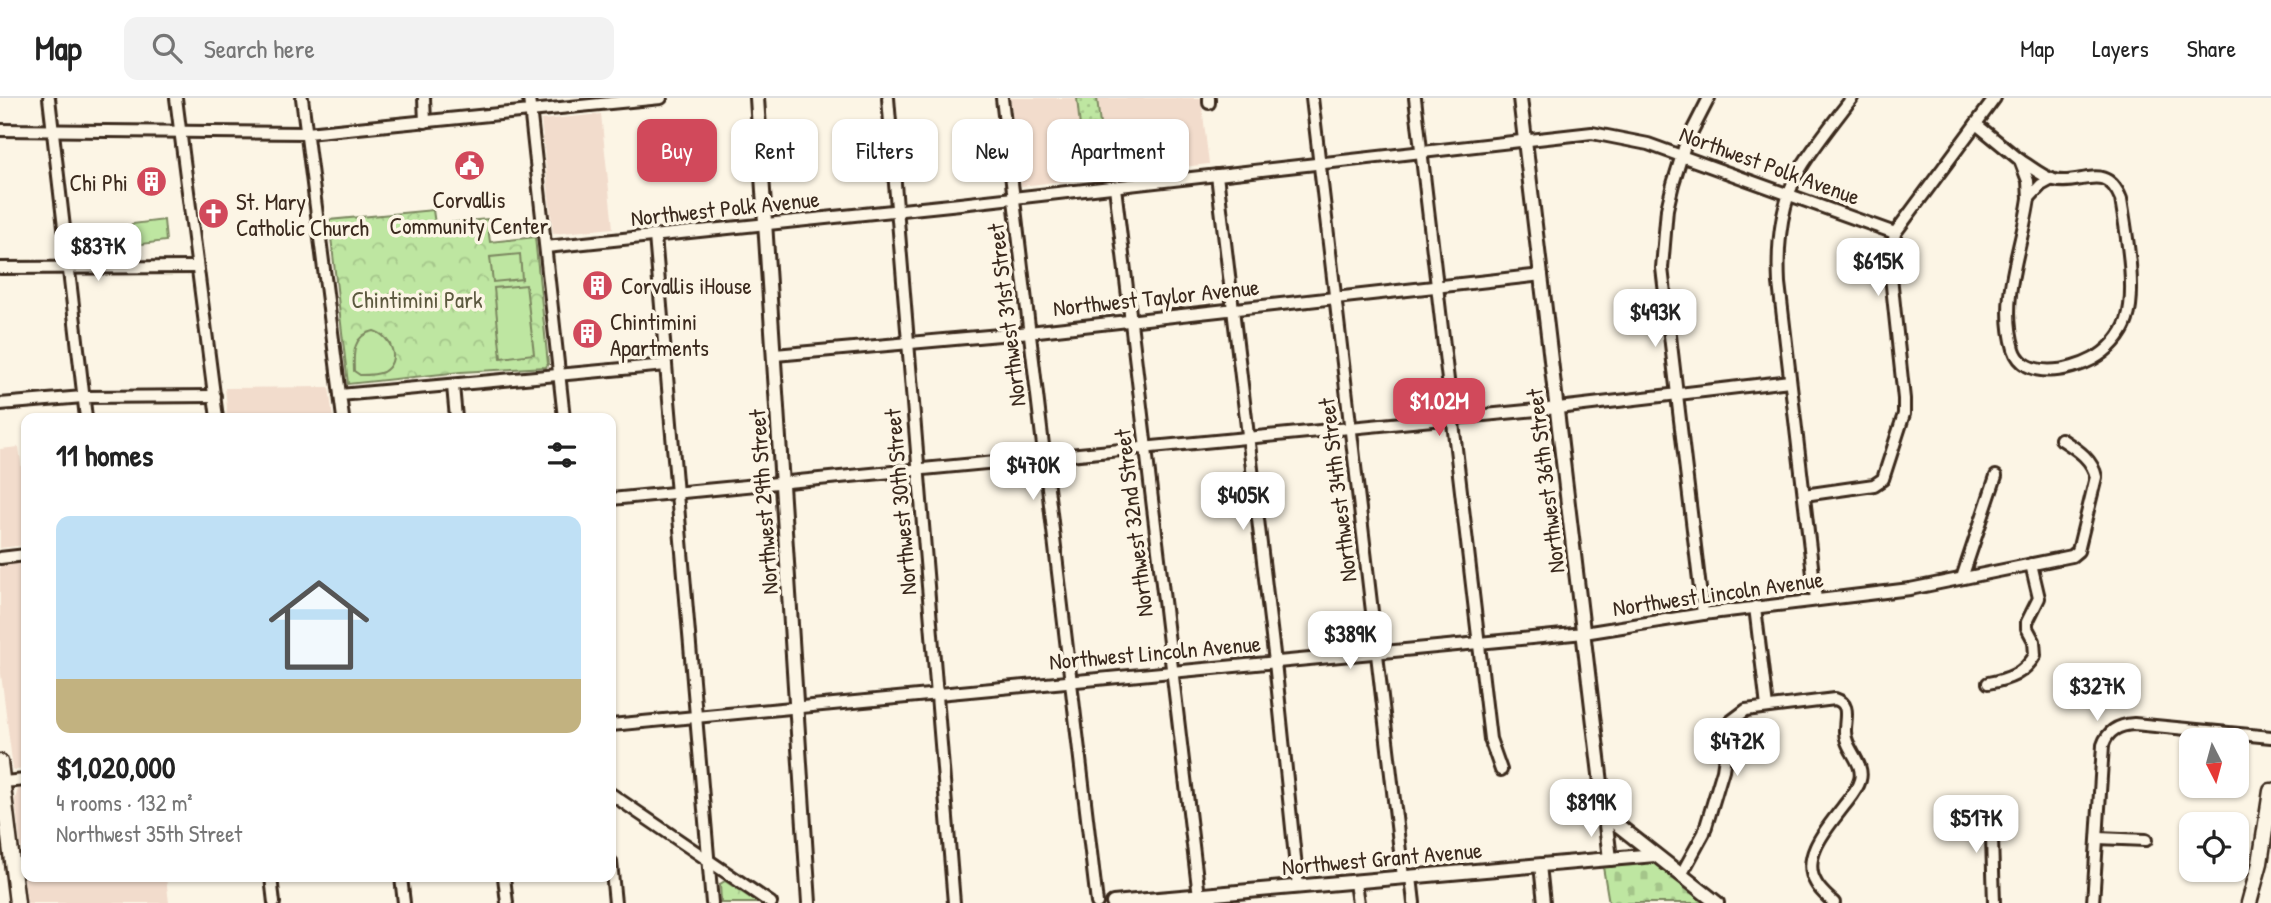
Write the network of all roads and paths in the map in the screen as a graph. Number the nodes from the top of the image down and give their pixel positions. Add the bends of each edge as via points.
1 (49, 98) edge
2 (176, 98) edge
3 (302, 98) edge
4 (424, 98) edge
5 (529, 98) edge
6 (661, 98) edge
7 (757, 98) edge
8 (888, 98) edge
9 (1002, 98) edge
10 (1312, 98) edge
11 (1415, 98) edge
12 (1520, 98) edge
13 (1709, 98) edge
14 (1853, 98) edge
15 (1995, 98) edge
16 (531, 111) junction
17 (425, 122) junction
18 (1976, 124) junction
19 (0, 130) edge
20 (53, 131) junction
21 (180, 133) junction
22 (307, 133) junction
23 (1525, 139) junction
24 (1421, 151) junction
25 (1681, 156) junction
26 (2020, 160) junction
27 (1320, 163) junction
28 (1217, 175) junction
29 (2052, 179) junction
30 (1115, 187) junction
31 (1789, 194) junction
32 (2029, 198) junction
33 (1014, 199) junction
34 (897, 211) junction
35 (766, 225) junction
36 (1895, 233) junction
37 (655, 236) junction
38 (546, 247) junction
39 (197, 267) junction
40 (0, 268) edge
41 (68, 268) junction
42 (1542, 275) junction
43 (1437, 287) junction
44 (1335, 298) junction
45 (1233, 309) junction
46 (1131, 321) junction
47 (1029, 332) junction
48 (908, 344) junction
49 (775, 355) junction
50 (666, 365) junction
51 (560, 375) junction
52 (1790, 381) junction
53 (453, 386) junction
54 (1677, 394) junction
55 (340, 395) junction
56 (215, 396) junction
57 (83, 397) junction
58 (0, 404) edge
59 (1558, 408) junction
60 (85, 413) edge
61 (217, 413) edge
62 (342, 413) edge
63 (456, 413) edge
64 (564, 413) edge
65 (1453, 418) junction
66 (1351, 428) junction
67 (1248, 438) junction
68 (2061, 439) dead end
69 (1145, 449) junction
70 (1044, 458) junction
71 (918, 470) junction
72 (1996, 476) dead end
73 (783, 483) junction
74 (677, 493) junction
75 (1804, 495) junction
76 (616, 499) edge
77 (21, 556) edge
78 (0, 558) edge
79 (2031, 564) junction
80 (1962, 578) junction
81 (1816, 600) junction
82 (1755, 607) junction
83 (1703, 614) junction
84 (1584, 633) junction
85 (1479, 643) junction
86 (1378, 652) junction
87 (1275, 662) junction
88 (1172, 671) junction
89 (1070, 681) junction
90 (1989, 683) dead end
91 (937, 693) junction
92 (797, 706) junction
93 (1767, 707) junction
94 (696, 716) junction
95 (616, 724) edge
96 (2271, 737) edge
97 (0, 762) edge
98 (1501, 770) dead end
99 (21, 780) edge
100 (2, 782) junction
101 (2271, 790) edge
102 (616, 796) edge
103 (1991, 806) dead end
104 (1605, 815) junction
105 (2098, 838) junction
106 (2146, 840) dead end
107 (1655, 855) junction
108 (1610, 859) junction
109 (707, 860) junction
110 (1540, 865) junction
111 (1682, 875) junction
112 (1407, 877) junction
113 (272, 882) edge
114 (402, 882) edge
115 (505, 882) edge
116 (613, 882) edge
117 (1355, 883) junction
118 (1298, 887) junction
119 (1199, 896) junction
120 (17, 903) edge
121 (274, 903) edge
122 (404, 903) edge
123 (507, 903) edge
124 (615, 903) edge
125 (712, 903) edge
126 (771, 903) edge
127 (809, 903) edge
128 (954, 903) edge
129 (1097, 903) edge
130 (1114, 903) edge
131 (1358, 903) edge
132 (1414, 903) edge
133 (1544, 903) edge
134 (1717, 903) edge
135 (1834, 903) edge
136 (1994, 903) edge
137 (2093, 903) edge
138 (2249, 903) edge

1 - 20 street
2 - 21 street
3 - 22 street
4 - 17 street
5 - 16 street
6 - 16 street
7 - 35 street, Northwest 29th Street
8 - 34 street, Northwest 30th Street
9 - 33 street, Northwest 31st Street
10 - 27 street, Northwest 34th Street
11 - 24 street
12 - 23 street, Northwest 36th Street
13 - 25 street
14 - 31 street via 1803,164
15 - 18 street
16 - 17 street
16 - 38 street
17 - 22 street
18 - 26 street
18 - 36 street
19 - 20 street
20 - 21 street
20 - 41 street
21 - 22 street
21 - 39 street
22 - 55 street
23 - 24 street, Northwest Polk Avenue
23 - 25 street, Northwest Polk Avenue via 1609,134
23 - 42 street, Northwest 36th Street
24 - 27 street, Northwest Polk Avenue
24 - 43 street
25 - 31 street, Northwest Polk Avenue
25 - 54 street via 1667,209 1662,268
26 - 29 street
26 - 32 street
27 - 28 street, Northwest Polk Avenue
27 - 44 street, Northwest 34th Street
28 - 30 street, Northwest Polk Avenue
28 - 45 street
29 - 32 street
29 - 32 street via 2103,178 2114,185 2121,199 2131,292 2127,322 2116,340 2094,359 2044,371 2024,364 2014,349 2008,296
30 - 33 street, Northwest Polk Avenue
30 - 46 street, Northwest 32nd Street
31 - 36 street, Northwest Polk Avenue
31 - 52 street via 1778,251
33 - 34 street, Northwest Polk Avenue
33 - 47 street, Northwest 31st Street
34 - 35 street, Northwest Polk Avenue
34 - 48 street, Northwest 30th Street
35 - 37 street, Northwest Polk Avenue
35 - 49 street, Northwest 29th Street
36 - 75 street via 1891,267 1904,414 1883,478 1874,485
37 - 38 street, Northwest Polk Avenue
37 - 50 street
38 - 51 street
39 - 41 street
39 - 56 street
40 - 41 street
41 - 57 street
42 - 43 street, Northwest Taylor Avenue
42 - 59 street, Northwest 36th Street
43 - 44 street, Northwest Taylor Avenue
43 - 65 street
44 - 45 street, Northwest Taylor Avenue
44 - 66 street, Northwest 34th Street
45 - 46 street, Northwest Taylor Avenue
45 - 67 street
46 - 47 street, Northwest Taylor Avenue
46 - 69 street, Northwest 32nd Street
47 - 48 street, Northwest Taylor Avenue
47 - 70 street, Northwest 31st Street
48 - 49 street, Northwest Taylor Avenue
48 - 71 street, Northwest 30th Street
49 - 73 street, Northwest 29th Street
50 - 51 street
50 - 74 street
51 - 53 street
51 - 64 street
52 - 54 street
52 - 75 street
53 - 55 street
53 - 63 street
54 - 59 street
54 - 83 street
55 - 62 street
56 - 57 street
56 - 61 street
57 - 58 street
57 - 60 street
59 - 65 street
59 - 84 street, Northwest 36th Street
65 - 66 street
65 - 85 street
66 - 67 street
66 - 86 street, Northwest 34th Street
67 - 69 street
67 - 87 street
68 - 79 street, Northwest Lincoln Avenue via 2086,458 2096,477 2078,551
69 - 70 street
69 - 88 street, Northwest 32nd Street
70 - 71 street
70 - 89 street, Northwest 31st Street
71 - 73 street
71 - 91 street, Northwest 30th Street
72 - 80 street
73 - 74 street
73 - 92 street, Northwest 29th Street
74 - 76 street
74 - 94 street
75 - 81 street
77 - 78 street
79 - 80 street, Northwest Lincoln Avenue
79 - 90 street via 2039,598 2027,628 2036,646 2035,655 2019,674
80 - 81 street, Northwest Lincoln Avenue
81 - 82 street, Northwest Lincoln Avenue
82 - 83 street, Northwest Lincoln Avenue
82 - 93 street
83 - 84 street, Northwest Lincoln Avenue
84 - 85 street, Northwest Lincoln Avenue
84 - 104 street, Northwest 36th Street
85 - 86 street, Northwest Lincoln Avenue
85 - 98 street via 1490,739
86 - 87 street, Northwest Lincoln Avenue
86 - 112 street, Northwest 34th Street
87 - 88 street, Northwest Lincoln Avenue
87 - 118 street
88 - 89 street, Northwest Lincoln Avenue
88 - 119 street, Northwest 32nd Street
89 - 91 street, Northwest Lincoln Avenue
89 - 129 street, Northwest 31st Street
91 - 92 street, Northwest Lincoln Avenue
91 - 128 street, Northwest 30th Street
92 - 94 street, Northwest Lincoln Avenue
92 - 127 street, Northwest 29th Street
93 - 111 street via 1746,710 1730,722 1723,770 1704,833
93 - 135 street via 1835,699 1847,713 1846,740 1860,770 1859,783 1810,862 1815,883
94 - 95 street, Northwest Lincoln Avenue
94 - 109 street
96 - 105 street via 2134,724 2113,729 2103,745
97 - 100 main road
99 - 100 street
100 - 120 main road
101 - 138 main road
102 - 109 street
103 - 136 street
104 - 107 street
104 - 108 street, Northwest 36th Street
105 - 106 street
105 - 137 street
107 - 108 street, Northwest Grant Avenue
107 - 111 street
108 - 110 street, Northwest Grant Avenue
109 - 125 street
109 - 126 street
110 - 112 street, Northwest Grant Avenue
110 - 133 street
111 - 134 street
112 - 117 street, Northwest Grant Avenue
112 - 132 street, Northwest 34th Street
113 - 121 street
114 - 122 street
115 - 123 street
116 - 124 street
117 - 118 street, Northwest Grant Avenue
117 - 131 street
118 - 119 street, Northwest Grant Avenue
119 - 130 street, Northwest Grant Avenue

